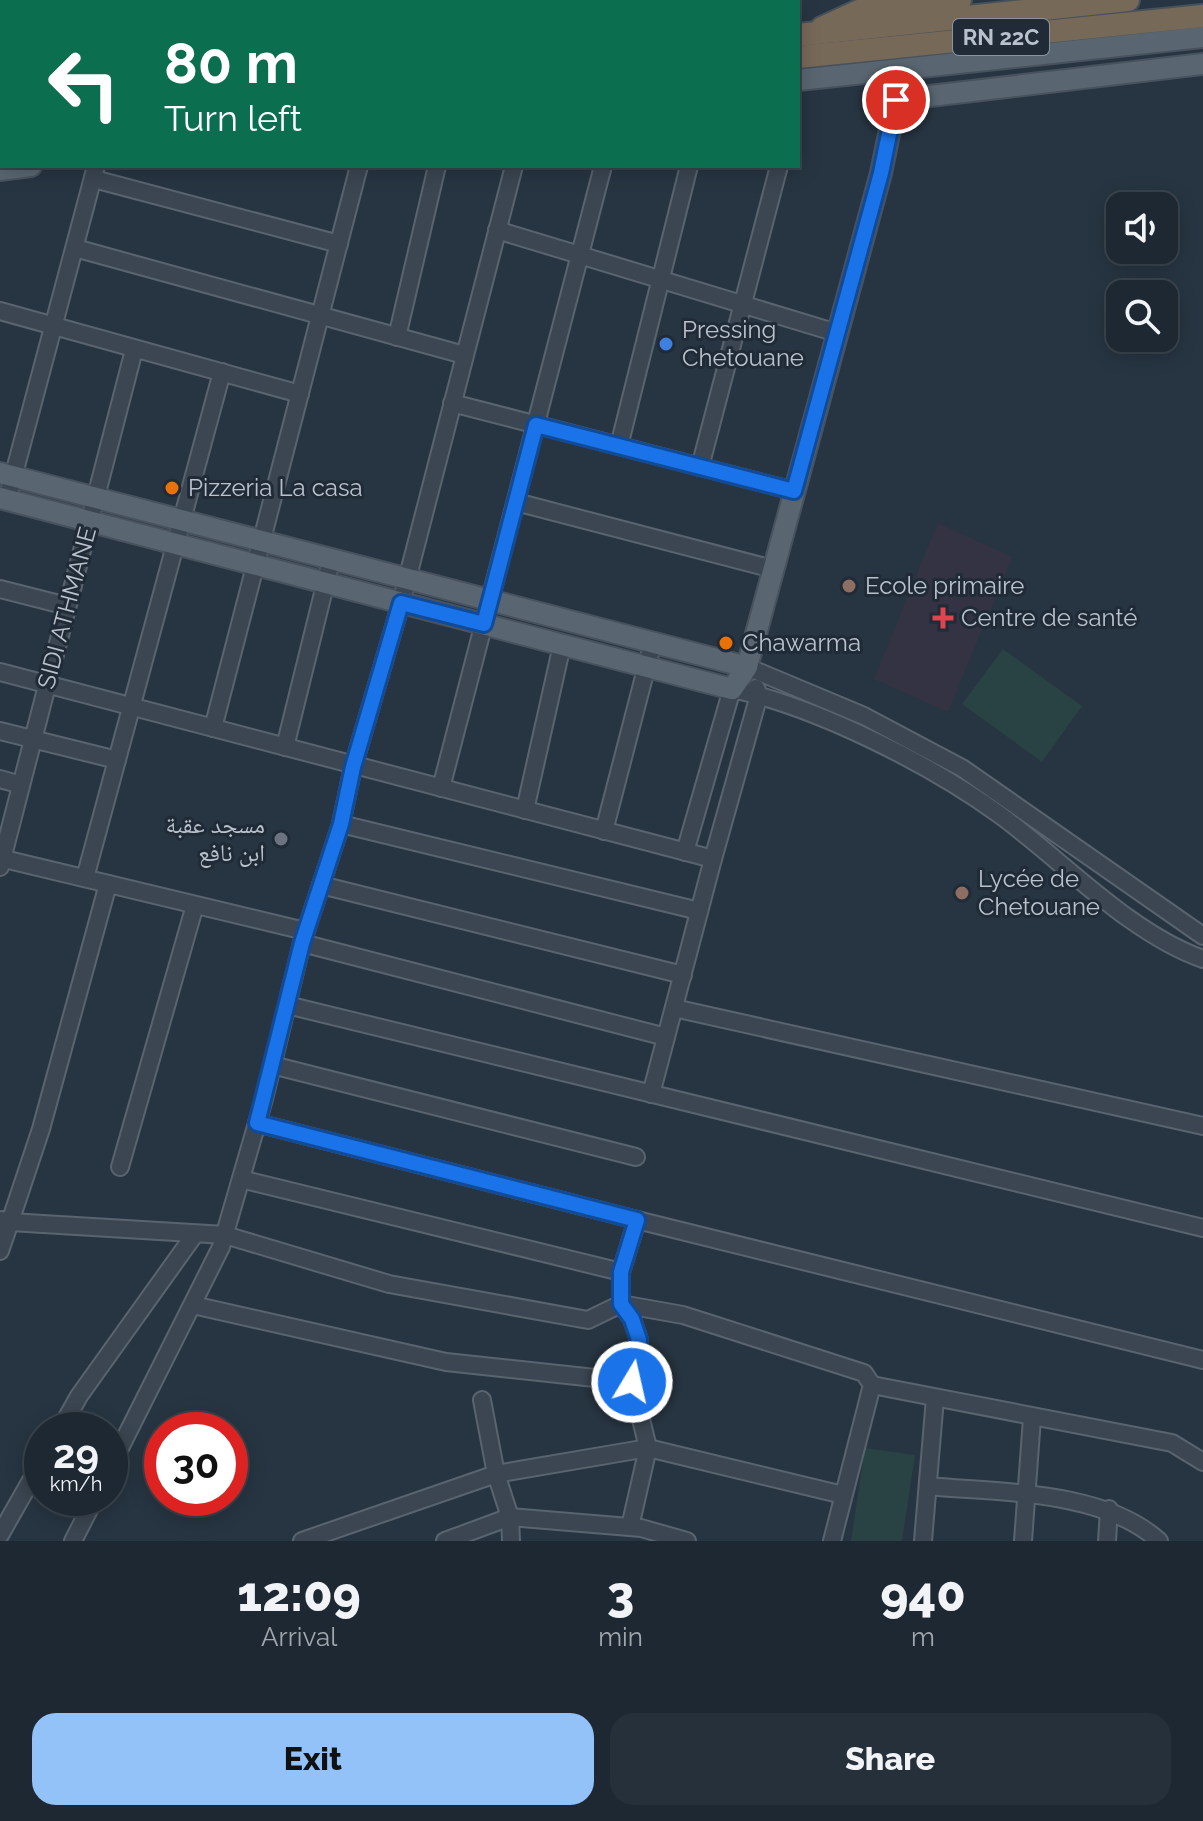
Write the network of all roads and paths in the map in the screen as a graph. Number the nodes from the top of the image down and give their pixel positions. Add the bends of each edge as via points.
1 (960, 0) edge
2 (1128, 0) edge
3 (872, 5) edge
4 (1203, 16) edge
5 (1203, 29) edge
6 (803, 35) edge
7 (1203, 37) edge
8 (868, 51) junction
9 (800, 57) edge
10 (1203, 64) edge
11 (894, 70) junction
12 (800, 84) edge
13 (896, 100) junction
14 (358, 168) edge
15 (437, 168) edge
16 (513, 168) edge
17 (602, 168) edge
18 (689, 168) edge
19 (778, 168) edge
20 (95, 172) edge
21 (497, 230) junction
22 (339, 244) junction
23 (75, 248) junction
24 (580, 255) junction
25 (661, 280) junction
26 (743, 305) junction
27 (0, 311) edge
28 (320, 317) junction
29 (54, 326) junction
30 (837, 333) junction
31 (397, 337) junction
32 (134, 350) junction
33 (464, 355) junction
34 (222, 372) junction
35 (300, 394) junction
36 (452, 403) junction
37 (536, 425) junction
38 (619, 446) junction
39 (700, 467) junction
40 (7, 474) edge
41 (794, 491) junction
42 (97, 498) junction
43 (4, 499) edge
44 (516, 502) junction
45 (89, 521) junction
46 (182, 521) junction
47 (262, 542) junction
48 (176, 544) junction
49 (331, 561) junction
50 (253, 564) junction
51 (773, 569) junction
52 (405, 580) junction
53 (326, 583) junction
54 (0, 589) edge
55 (490, 601) junction
56 (401, 603) junction
57 (67, 606) junction
58 (484, 624) junction
59 (653, 642) junction
60 (562, 645) junction
61 (747, 667) junction
62 (648, 668) junction
63 (0, 672) edge
64 (47, 684) junction
65 (732, 689) junction
66 (759, 695) junction
67 (132, 706) junction
68 (213, 728) junction
69 (0, 731) edge
70 (33, 739) junction
71 (915, 740) junction
72 (285, 747) junction
73 (906, 759) junction
74 (117, 760) junction
75 (353, 767) junction
76 (0, 779) edge
77 (21, 785) junction
78 (441, 788) junction
79 (525, 810) junction
80 (341, 824) junction
81 (604, 831) junction
82 (685, 852) junction
83 (713, 859) junction
84 (1, 861) edge
85 (85, 878) junction
86 (108, 884) junction
87 (321, 885) junction
88 (195, 905) junction
89 (699, 911) junction
90 (1199, 935) edge
91 (304, 937) junction
92 (1195, 957) edge
93 (683, 975) junction
94 (287, 1005) junction
95 (674, 1008) junction
96 (666, 1037) junction
97 (272, 1065) junction
98 (651, 1094) junction
99 (257, 1123) junction
100 (1203, 1126) edge
101 (636, 1157) dead end
102 (120, 1167) dead end
103 (241, 1179) junction
104 (637, 1220) junction
105 (5, 1221) edge
106 (1203, 1228) edge
107 (195, 1234) junction
108 (225, 1235) junction
109 (0, 1251) edge
110 (621, 1272) junction
111 (621, 1304) junction
112 (193, 1305) junction
113 (1203, 1360) edge
114 (632, 1382) junction
115 (872, 1385) junction
116 (935, 1398) junction
117 (482, 1400) dead end
118 (70, 1412) edge
119 (1032, 1418) junction
120 (128, 1433) edge
121 (648, 1448) junction
122 (1203, 1462) edge
123 (496, 1474) junction
124 (928, 1486) junction
125 (24, 1493) edge
126 (843, 1495) junction
127 (1027, 1495) junction
128 (1109, 1509) junction
129 (86, 1516) edge
130 (510, 1517) junction
131 (630, 1527) junction
132 (0, 1535) edge
133 (453, 1539) edge
134 (73, 1541) edge
135 (302, 1541) edge
136 (511, 1541) edge
137 (687, 1541) edge
138 (832, 1541) edge
139 (923, 1541) edge
140 (1023, 1541) edge
141 (1107, 1541) edge
142 (1159, 1541) edge

1 - 3 highway
2 - 6 highway, RN 22C
3 - 6 highway
4 - 8 highway, RN 22C
5 - 8 highway via 943,56
7 - 11 main road
8 - 9 highway, RN 22C
10 - 13 main road
11 - 12 main road
11 - 13 main road
13 - 30 main road
14 - 22 street
15 - 31 street
16 - 21 street
17 - 24 street
18 - 25 street
19 - 26 street
20 - 22 street
20 - 23 street
21 - 24 street
21 - 33 street
22 - 28 street
23 - 28 street
23 - 29 street
24 - 25 street
24 - 37 street
25 - 26 street
25 - 38 street
26 - 30 street
26 - 39 street
27 - 29 street
28 - 31 street
28 - 35 street
29 - 32 street
29 - 40 street
30 - 41 main road
31 - 33 street
32 - 34 street
32 - 42 street, SIDI ATHMANE
33 - 36 street
34 - 35 street
34 - 46 street
35 - 47 street
36 - 37 street
36 - 52 street
37 - 38 street
37 - 44 street
38 - 39 street
39 - 41 street
40 - 42 main road
40 - 43 street
41 - 51 main road
42 - 45 street, SIDI ATHMANE
42 - 46 main road
43 - 45 main road
44 - 51 street
44 - 55 street
45 - 48 main road
45 - 57 street, SIDI ATHMANE
46 - 47 main road
46 - 48 street
47 - 49 main road
47 - 50 street
48 - 50 main road
48 - 67 street
49 - 52 main road
49 - 53 street
50 - 53 main road
50 - 68 street
51 - 61 main road
52 - 55 main road
52 - 56 street
53 - 56 main road
53 - 72 street
54 - 57 street
55 - 58 street
55 - 59 main road
56 - 58 main road
56 - 75 street
57 - 64 street, SIDI ATHMANE
58 - 60 main road
58 - 78 street
59 - 61 main road
59 - 62 street
60 - 62 main road
60 - 79 street
61 - 65 main road
61 - 66 street
61 - 71 street
62 - 65 main road
62 - 81 street
63 - 64 street
64 - 67 street
64 - 70 street, SIDI ATHMANE
65 - 66 street
65 - 82 street
66 - 73 street
66 - 83 street
67 - 68 street
67 - 74 street
68 - 72 street
69 - 70 street
70 - 74 street
70 - 77 street, SIDI ATHMANE
71 - 73 street
71 - 90 street via 1038,819
72 - 75 street
73 - 92 street via 999,814 1146,929
74 - 85 street
75 - 78 street
75 - 80 street
76 - 77 street
77 - 84 street, SIDI ATHMANE
78 - 79 street
79 - 81 street
80 - 87 street
80 - 89 street
81 - 82 street
82 - 83 street
83 - 89 street
84 - 85 street
85 - 86 street
86 - 88 street
86 - 105 street via 41,1129
87 - 91 street
87 - 93 street
88 - 91 street
88 - 102 street
89 - 93 street
90 - 92 street
91 - 94 street
91 - 96 street
93 - 95 street
94 - 97 street
94 - 98 street
95 - 96 street
95 - 100 street
96 - 98 street
97 - 99 street
97 - 101 street
98 - 106 street
99 - 103 street
99 - 104 street
103 - 108 street
103 - 110 street
104 - 110 street
104 - 113 street
105 - 107 street
105 - 109 street
107 - 108 street
107 - 118 street
108 - 111 street via 389,1284 588,1320
108 - 112 street
110 - 111 street
111 - 114 street via 639,1340
111 - 115 street via 683,1315 830,1360 864,1373
112 - 114 street via 446,1362
112 - 120 street
114 - 121 street
115 - 116 street
115 - 126 street
116 - 119 street
116 - 124 street
117 - 123 street
119 - 122 street via 1172,1443
119 - 127 street
121 - 123 street
121 - 126 street
121 - 131 street
123 - 130 street
123 - 135 street
124 - 127 street
124 - 139 street
125 - 132 street
126 - 138 street
127 - 128 street
127 - 140 street
128 - 141 street
128 - 142 street via 1139,1523
129 - 134 street
130 - 131 street
130 - 133 street
130 - 136 street
131 - 137 street

